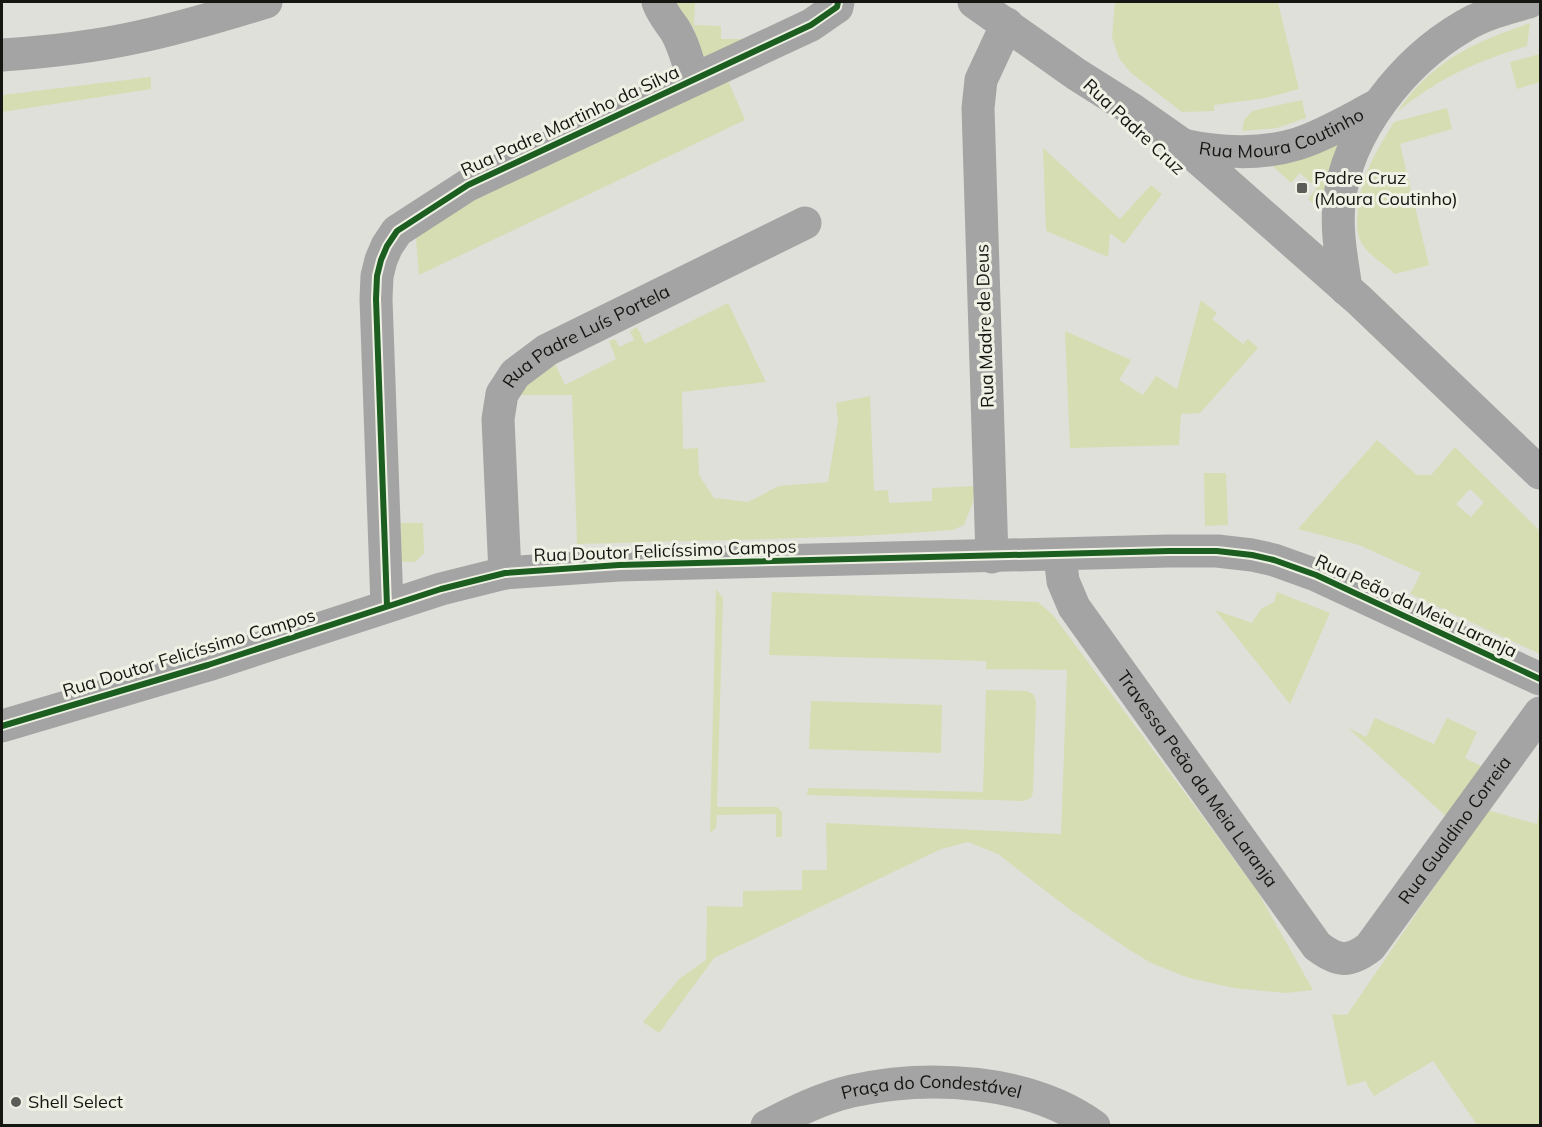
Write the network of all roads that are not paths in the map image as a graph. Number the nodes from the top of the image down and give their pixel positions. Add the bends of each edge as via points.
1 (267, 2) edge
2 (658, 2) edge
3 (838, 2) edge
4 (974, 2) edge
5 (1528, 2) edge
6 (1007, 24) junction
7 (2, 55) edge
8 (1076, 74) junction
9 (693, 79) junction
10 (1376, 106) junction
11 (1183, 145) junction
12 (805, 223) dead end
13 (1346, 289) junction
14 (1540, 473) edge
15 (1540, 495) edge
16 (1060, 555) junction
17 (992, 557) junction
18 (505, 573) junction
19 (387, 606) junction
20 (1540, 679) edge
21 (1540, 713) edge
22 (2, 726) edge
23 (1371, 947) joint
24 (767, 1125) edge
25 (1094, 1125) edge

1 - 7 street via 137,38 59,51
2 - 9 street via 684,49
3 - 9 street, Rua Padre Martinho da Silva via 837,7 811,25
4 - 6 street
5 - 10 street, Rua Moura Coutinho via 1467,24 1443,40
6 - 8 street
6 - 17 street, Rua Madre de Deus via 981,80 978,96
8 - 11 street, Rua Padre Cruz
8 - 15 street, Rua Padre Cruz
9 - 19 street, Rua Padre Martinho da Silva via 468,185 397,231 387,246 377,276 376,299
10 - 11 street, Rua Moura Coutinho via 1324,133 1274,150 1207,150
10 - 13 street, Rua Moura Coutinho via 1348,167 1340,201 1338,233
11 - 13 street, Rua Padre Cruz
12 - 18 street, Rua Padre Luís Portela via 547,350 515,374 502,394 498,419
13 - 14 street, Rua Padre Cruz
16 - 17 street, Rua Peão da Meia Laranja
16 - 20 street, Rua Peão da Meia Laranja via 1217,551 1274,560 1316,575
16 - 23 street, Travessa Peão da Meia Laranja via 1074,607 1317,946 1331,957 1343,959 1358,956
17 - 18 street, Rua Doutor Felicíssimo Campos via 619,565
18 - 19 street, Rua Doutor Felicíssimo Campos
19 - 22 street, Rua Doutor Felicíssimo Campos via 208,665
21 - 23 street, Rua Gualdino Correia
24 - 25 street, Praça do Condestável via 850,1091 940,1081 993,1086 1058,1105

